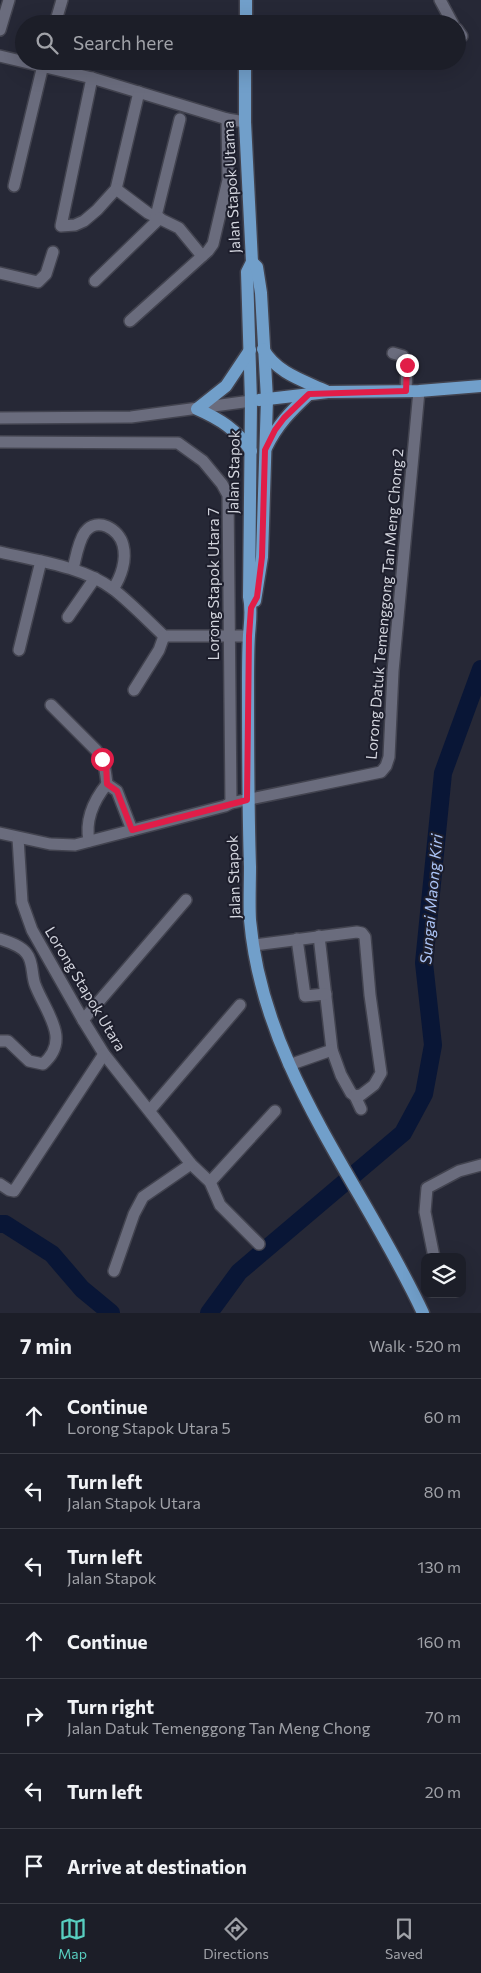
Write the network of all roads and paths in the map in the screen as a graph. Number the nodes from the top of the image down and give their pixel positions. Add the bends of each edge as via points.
1 (9, 0) edge
2 (62, 0) edge
3 (440, 0) edge
4 (246, 2) edge
5 (58, 15) edge
6 (246, 15) edge
7 (448, 15) edge
8 (0, 30) edge
9 (0, 56) edge
10 (15, 59) edge
11 (42, 70) edge
12 (64, 70) edge
13 (245, 70) edge
14 (92, 78) junction
15 (139, 92) junction
16 (180, 119) dead end
17 (227, 119) junction
18 (244, 122) junction
19 (14, 186) dead end
20 (116, 189) junction
21 (158, 217) junction
22 (53, 252) dead end
23 (202, 256) junction
24 (252, 262) junction
25 (0, 273) edge
26 (95, 282) dead end
27 (130, 321) dead end
28 (263, 349) junction
29 (250, 350) junction
30 (393, 353) dead end
31 (477, 386) edge
32 (413, 391) junction
33 (328, 392) junction
34 (309, 394) junction
35 (266, 399) junction
36 (251, 401) junction
37 (197, 409) junction
38 (0, 418) edge
39 (0, 442) edge
40 (251, 451) junction
41 (264, 463) junction
42 (0, 552) edge
43 (41, 561) junction
44 (73, 569) junction
45 (95, 578) junction
46 (113, 589) junction
47 (251, 608) junction
48 (68, 617) dead end
49 (164, 636) junction
50 (249, 636) junction
51 (229, 637) junction
52 (19, 650) dead end
53 (134, 690) dead end
54 (51, 705) dead end
55 (107, 784) junction
56 (247, 800) junction
57 (231, 804) junction
58 (132, 830) junction
59 (0, 833) edge
60 (18, 838) junction
61 (89, 841) junction
62 (186, 900) dead end
63 (319, 936) junction
64 (296, 939) junction
65 (0, 940) edge
66 (254, 944) junction
67 (48, 957) junction
68 (32, 967) junction
69 (326, 994) junction
70 (240, 1005) dead end
71 (84, 1020) junction
72 (0, 1041) edge
73 (332, 1050) junction
74 (104, 1054) junction
75 (289, 1065) junction
76 (355, 1096) junction
77 (361, 1109) dead end
78 (150, 1110) junction
79 (275, 1111) dead end
80 (191, 1164) junction
81 (481, 1164) edge
82 (210, 1182) junction
83 (0, 1184) edge
84 (259, 1244) dead end
85 (433, 1253) edge
86 (114, 1271) dead end
87 (423, 1313) edge

1 - 8 street
2 - 5 street
3 - 7 street
4 - 6 main road
9 - 10 street
11 - 19 street
12 - 14 street
13 - 18 main road, Jalan Stapok Utama
14 - 15 street
14 - 20 street via 62,226 84,221
15 - 17 street
15 - 20 street
16 - 21 street
17 - 18 street
17 - 23 street via 227,189 213,244
18 - 24 main road, Jalan Stapok Utama
20 - 21 street
21 - 23 street via 179,228
21 - 26 street
22 - 25 street via 46,274 38,282
23 - 27 street
24 - 28 main road via 257,267 260,287
24 - 29 main road, Jalan Stapok Utama via 247,272
28 - 33 main road via 274,364
28 - 35 main road
29 - 36 main road, Jalan Stapok Utama
29 - 37 main road via 226,386
30 - 32 street, Lorong Datuk Temenggong Tan Meng Chong 2 via 404,356
31 - 32 main road
32 - 33 main road
32 - 56 street, Lorong Datuk Temenggong Tan Meng Chong 2 via 386,766 381,772
33 - 34 main road
34 - 35 main road
34 - 41 main road via 275,430 265,450
35 - 36 main road
35 - 41 main road
36 - 37 street
36 - 40 main road, Jalan Stapok
37 - 38 street via 131,417
37 - 40 main road via 228,425 243,438
39 - 51 street, Lorong Stapok Utara 7 via 178,443 203,461 228,495
40 - 47 main road, Jalan Stapok
41 - 47 main road via 262,557 257,597
42 - 43 street
43 - 44 street
43 - 52 street
44 - 45 street
44 - 46 street via 86,530 94,525 106,525 116,531 123,545 122,571
45 - 46 street
45 - 48 street
46 - 49 street
47 - 50 main road, Jalan Stapok
49 - 51 street
49 - 53 street
50 - 51 street
50 - 56 main road, Jalan Stapok
51 - 57 street, Lorong Stapok Utara 7
54 - 55 street via 96,750 106,765
55 - 58 street via 117,791
55 - 61 street via 95,799 88,827
56 - 57 street, Lorong Datuk Temenggong Tan Meng Chong 2
56 - 66 main road, Jalan Stapok via 250,919
57 - 58 street, Lorong Datuk Temenggong Tan Meng Chong 2
58 - 61 street, Lorong Datuk Temenggong Tan Meng Chong 2
59 - 60 street, Lorong Datuk Temenggong Tan Meng Chong 2
60 - 61 street, Lorong Datuk Temenggong Tan Meng Chong 2 via 50,844 76,845
60 - 67 street, Lorong Stapok Utara via 22,902 32,930
62 - 71 street
63 - 64 street
63 - 69 street
63 - 76 street via 357,932 365,937 381,1073 374,1085
64 - 66 street
64 - 69 street via 305,996
65 - 68 street via 19,947 27,954
66 - 75 main road, Jalan Stapok via 261,984
67 - 68 street
67 - 71 street, Lorong Stapok Utara
68 - 72 street via 35,987 57,1036 53,1052 43,1064 38,1063 29,1061 8,1041
69 - 73 street
70 - 78 street
71 - 74 street, Lorong Stapok Utara
73 - 75 street
73 - 76 street via 341,1075
74 - 78 street, Lorong Stapok Utara
74 - 83 street via 14,1191
75 - 87 main road, Jalan Stapok
76 - 77 street
78 - 80 street, Lorong Stapok Utara
79 - 82 street
80 - 82 street, Lorong Stapok Utara
80 - 86 street via 143,1197
81 - 85 street via 459,1171 427,1188 425,1212
82 - 84 street via 220,1205

